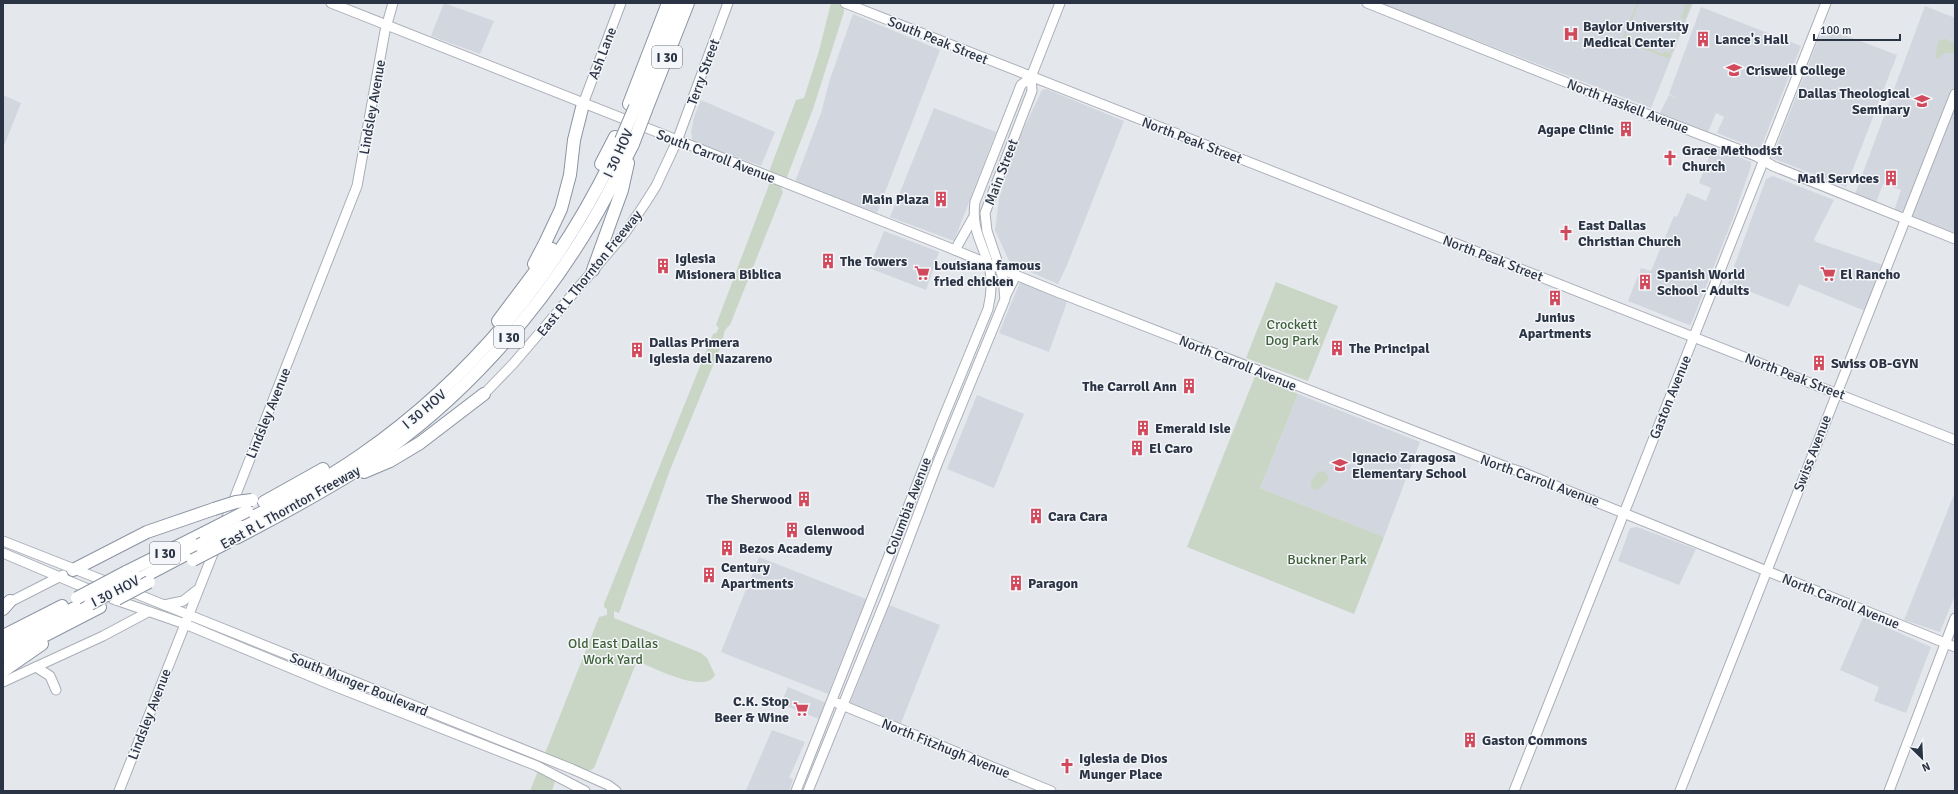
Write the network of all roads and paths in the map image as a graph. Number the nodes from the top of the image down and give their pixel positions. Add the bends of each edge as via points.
1 (331, 3) edge
2 (393, 3) edge
3 (621, 3) edge
4 (668, 3) edge
5 (675, 3) edge
6 (678, 3) edge
7 (688, 3) edge
8 (728, 3) edge
9 (845, 3) edge
10 (1060, 3) edge
11 (1366, 3) edge
12 (1826, 3) edge
13 (386, 25) junction
14 (1031, 77) junction
15 (1955, 94) edge
16 (583, 104) junction
17 (637, 107) junction
18 (623, 140) junction
19 (677, 141) junction
20 (1764, 161) junction
21 (984, 179) junction
22 (996, 184) junction
23 (974, 218) junction
24 (1906, 220) junction
25 (1955, 238) edge
26 (945, 246) joint
27 (955, 250) junction
28 (987, 262) junction
29 (1001, 268) junction
30 (593, 270) junction
31 (1016, 275) junction
32 (1005, 299) junction
33 (501, 317) junction
34 (1694, 337) junction
35 (1836, 392) junction
36 (484, 394) joint
37 (1955, 440) edge
38 (322, 481) junction
39 (286, 501) junction
40 (1625, 512) junction
41 (242, 525) junction
42 (3, 541) edge
43 (199, 546) junction
44 (3, 553) edge
45 (73, 570) junction
46 (1766, 571) junction
47 (59, 577) junction
48 (137, 578) junction
49 (198, 589) junction
50 (87, 599) junction
51 (5, 605) edge
52 (164, 605) junction
53 (148, 612) junction
54 (188, 614) junction
55 (1955, 618) edge
56 (76, 620) junction
57 (185, 624) junction
58 (3, 636) edge
59 (1945, 643) junction
60 (3, 644) edge
61 (1955, 647) edge
62 (3, 648) edge
63 (3, 657) edge
64 (36, 667) junction
65 (3, 671) edge
66 (3, 682) edge
67 (56, 690) dead end
68 (832, 701) junction
69 (842, 706) junction
70 (802, 776) junction
71 (812, 780) junction
72 (119, 791) edge
73 (586, 791) edge
74 (616, 791) edge
75 (796, 791) edge
76 (808, 791) edge
77 (1051, 791) edge
78 (1514, 791) edge
79 (1680, 791) edge
80 (1889, 791) edge

1 - 13 main road, South Carroll Avenue
2 - 13 main road, Lindsley Avenue
3 - 16 main road, Ash Lane
4 - 17 highway, East R L Thornton Freeway / I 30
5 - 17 highway
6 - 17 highway
7 - 17 highway, East R L Thornton Freeway / I 30
8 - 19 main road, Terry Street
9 - 14 main road, South Peak Street
10 - 14 main road, Main Street
11 - 20 main road, North Haskell Avenue
12 - 20 main road, Gaston Avenue
13 - 16 main road, South Carroll Avenue
13 - 49 main road, Lindsley Avenue via 352,200
14 - 21 main road, Main Street via 1021,85
14 - 22 main road, Main Street via 1032,91
14 - 34 main road, North Peak Street
15 - 24 main road, Swiss Avenue
16 - 19 main road, South Carroll Avenue
16 - 33 highway via 561,209 545,243
17 - 18 highway, East R L Thornton Freeway / I 30
17 - 18 highway, East R L Thornton Freeway / I 30, bridge
18 - 30 highway via 622,190
18 - 33 highway, East R L Thornton Freeway / I 30 via 552,250
18 - 38 highway, East R L Thornton Freeway / I 30 via 592,222 560,271 512,334 468,380 428,417 390,447
19 - 26 main road, South Carroll Avenue
19 - 30 main road, East R L Thornton Freeway via 644,205 625,233
20 - 24 main road, North Haskell Avenue
20 - 34 main road, Gaston Avenue
21 - 22 main road
21 - 23 main road, Main Street via 975,202
22 - 29 main road, Main Street via 985,213 990,242
23 - 27 main road
23 - 28 main road, Columbia Avenue via 977,237
24 - 25 main road, North Haskell Avenue
24 - 35 main road, Swiss Avenue
26 - 27 main road, North Carroll Avenue
27 - 28 main road, North Carroll Avenue
28 - 29 main road, North Carroll Avenue
28 - 68 main road, Columbia Avenue via 991,283 988,309
29 - 31 main road, North Carroll Avenue
29 - 32 main road, Columbia Avenue
30 - 36 main road, East R L Thornton Freeway
31 - 32 main road
31 - 40 main road, North Carroll Avenue via 1359,411
32 - 69 main road, Columbia Avenue
33 - 38 highway, East R L Thornton Freeway / I 30 via 459,363
34 - 35 main road, North Peak Street
34 - 40 main road, Gaston Avenue
35 - 37 main road, North Peak Street
35 - 46 main road, Swiss Avenue
36 - 38 highway via 439,430 390,461
38 - 39 highway, East R L Thornton Freeway / I 30
38 - 39 highway, East R L Thornton Freeway / I 30
39 - 41 highway, East R L Thornton Freeway / I 30
39 - 41 highway, East R L Thornton Freeway / I 30
39 - 45 highway, bridge via 252,500 214,509 147,532
40 - 46 main road, North Carroll Avenue
40 - 78 main road, Gaston Avenue
41 - 43 highway, East R L Thornton Freeway / I 30, bridge
41 - 43 highway, East R L Thornton Freeway / I 30, bridge
42 - 45 main road, South Munger Boulevard
43 - 48 highway, East R L Thornton Freeway / I 30
43 - 48 highway, East R L Thornton Freeway / I 30
44 - 47 main road, South Munger Boulevard
45 - 47 main road
45 - 52 main road, South Munger Boulevard
46 - 59 main road, North Carroll Avenue
46 - 79 main road, Swiss Avenue
47 - 50 main road, South Munger Boulevard
47 - 51 main road
48 - 50 highway, East R L Thornton Freeway / I 30, bridge
48 - 50 highway, East R L Thornton Freeway / I 30, bridge
49 - 52 main road via 182,600
49 - 54 main road, Lindsley Avenue
50 - 53 main road, South Munger Boulevard
50 - 56 highway, East R L Thornton Freeway / I 30
50 - 58 highway, East R L Thornton Freeway / I 30
50 - 60 highway, I 30 HOV
50 - 62 highway, I 30 HOV
52 - 54 main road, South Munger Boulevard
53 - 57 main road, South Munger Boulevard
53 - 64 main road
54 - 57 main road, Lindsley Avenue
54 - 74 main road, South Munger Boulevard via 572,769
55 - 59 main road
56 - 63 highway, East R L Thornton Freeway / I 30
56 - 65 highway
57 - 72 main road, Lindsley Avenue
57 - 73 main road, South Munger Boulevard via 537,766
59 - 61 main road, North Carroll Avenue
59 - 80 main road
64 - 66 main road
64 - 67 main road via 50,676
68 - 69 main road, North Fitzhugh Avenue
68 - 70 main road, Columbia Avenue
69 - 71 main road, Columbia Avenue
69 - 77 main road, North Fitzhugh Avenue
70 - 71 main road
70 - 75 main road, Columbia Avenue
71 - 76 main road, Columbia Avenue

